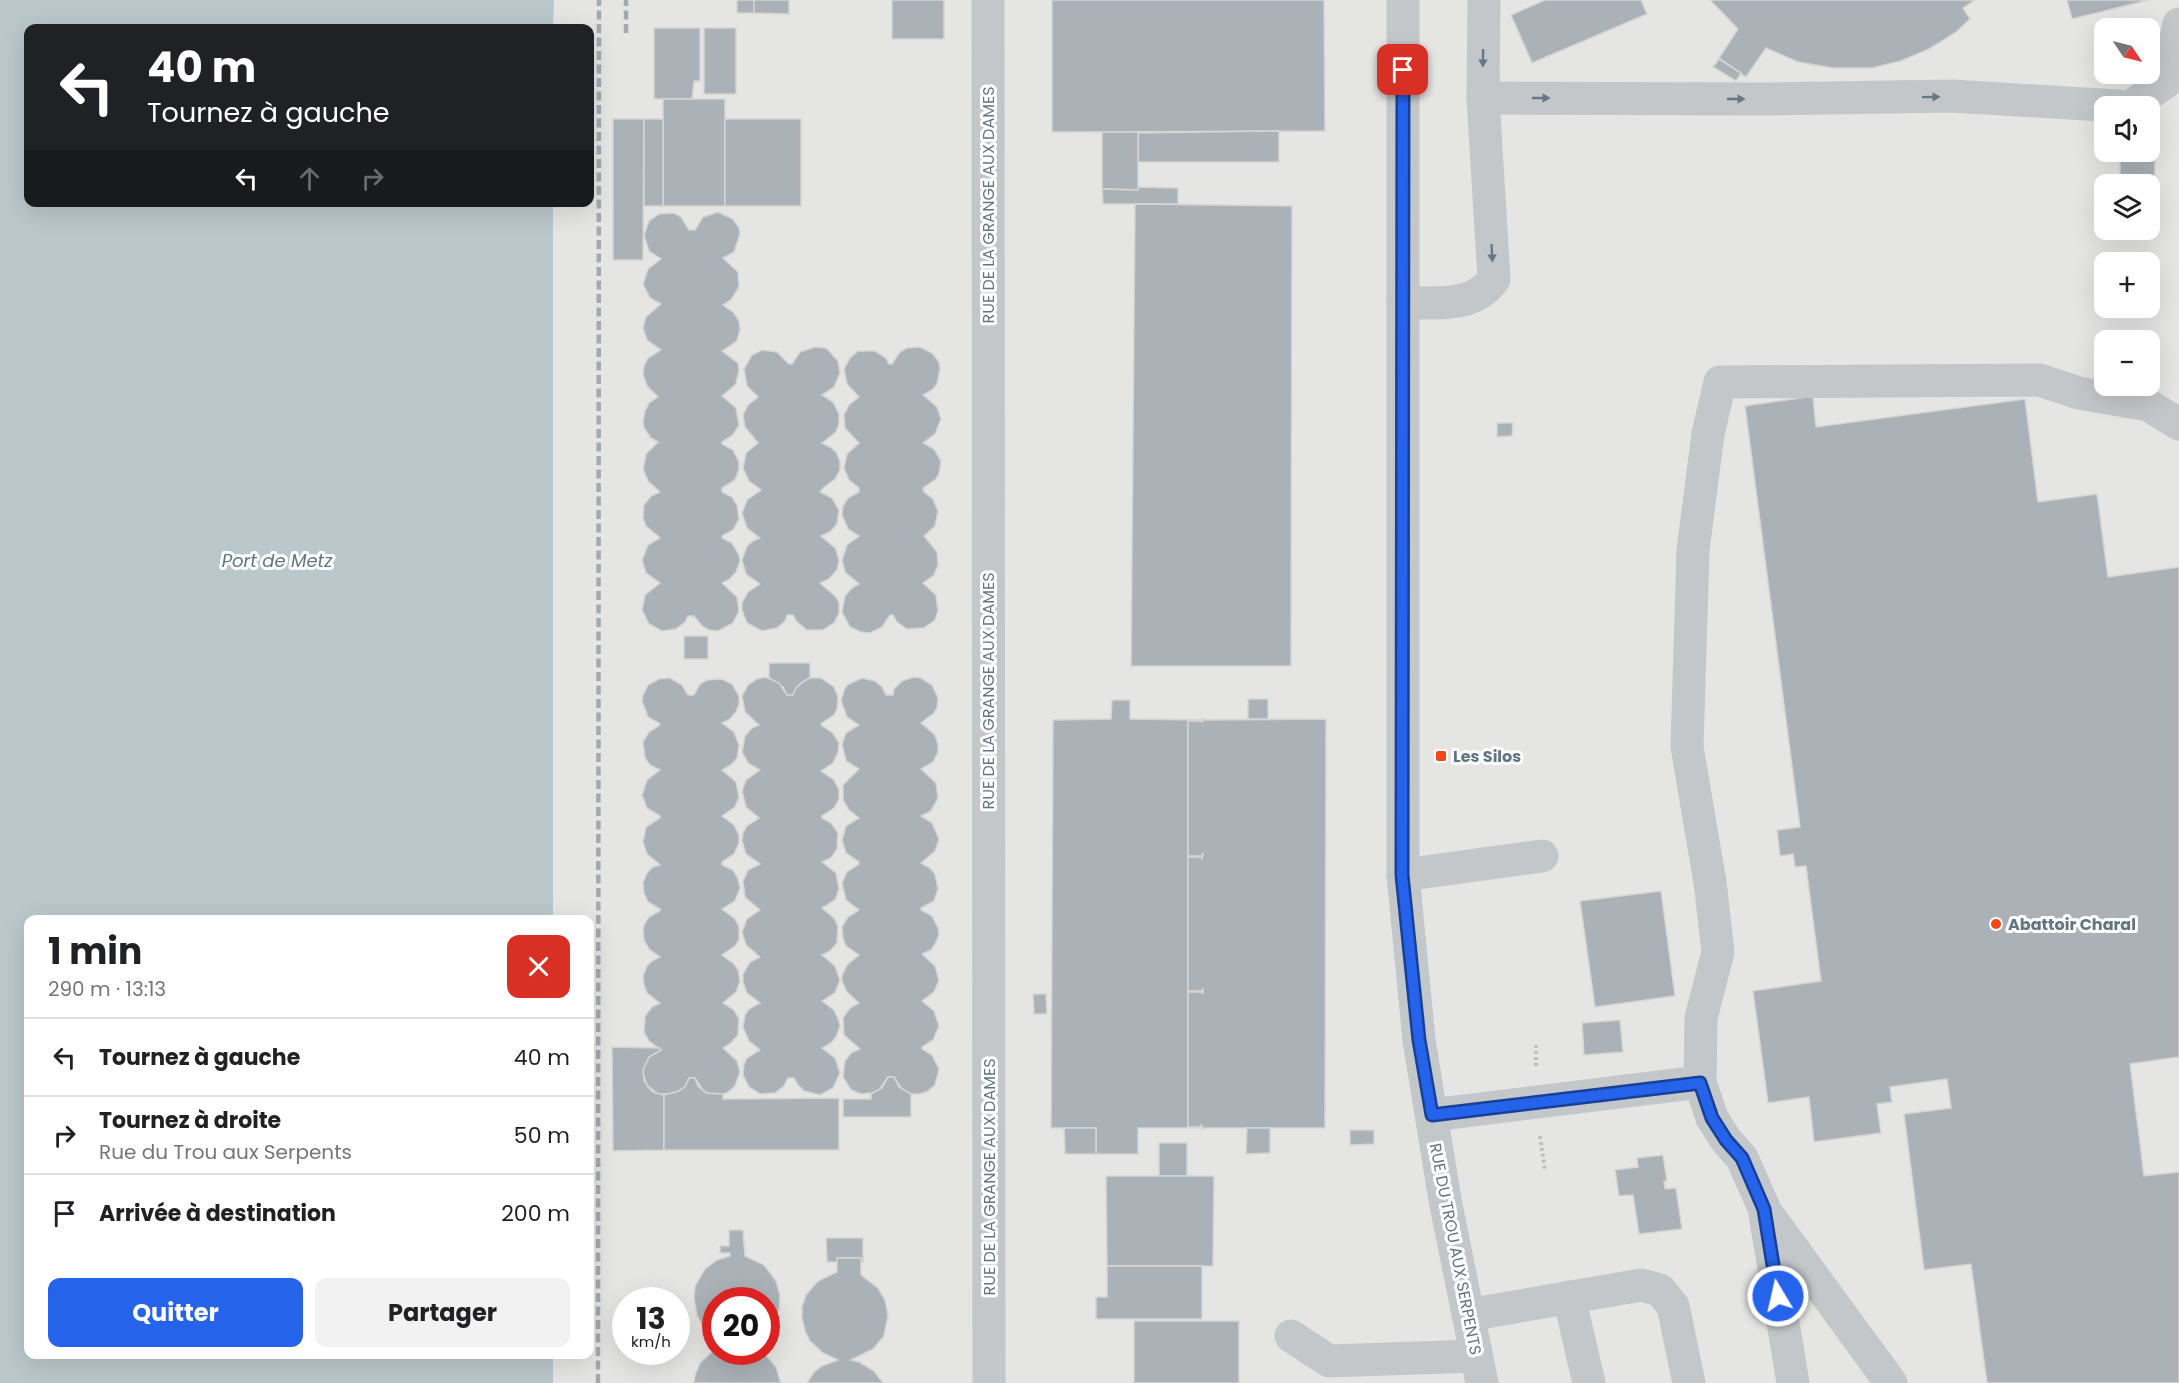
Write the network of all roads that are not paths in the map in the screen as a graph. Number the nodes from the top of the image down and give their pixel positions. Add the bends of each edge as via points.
1 (988, 0) edge
2 (1403, 0) edge
3 (1484, 0) edge
4 (2175, 0) edge
5 (2179, 16) edge
6 (2179, 24) edge
7 (2146, 96) edge
8 (1483, 98) junction
9 (2094, 105) edge
10 (1403, 303) junction
11 (2179, 424) edge
12 (1542, 856) dead end
13 (1402, 875) junction
14 (1700, 1083) junction
15 (1432, 1115) junction
16 (1764, 1209) junction
17 (1569, 1297) junction
18 (1468, 1315) junction
19 (1291, 1336) dead end
20 (1479, 1370) edge
21 (989, 1383) edge
22 (1589, 1383) edge
23 (1689, 1383) edge
24 (1793, 1383) edge
25 (1891, 1383) edge

1 - 21 street, RUE DE LA GRANGE AUX DAMES
2 - 10 street, RUE DU TROU AUX SERPENTS
3 -> 8 street
4 - 5 street
6 - 7 street via 2166,82
8 -> 9 street via 1953,96
8 -> 10 street via 1494,279 1486,289 1462,302
10 - 13 street, RUE DU TROU AUX SERPENTS
11 - 14 street via 2148,405 2079,393 2039,380 1720,382 1708,434 1693,550 1688,747 1718,952 1701,1018
12 - 13 street
13 - 15 street, RUE DU TROU AUX SERPENTS via 1419,1040
14 - 15 street
14 - 16 street via 1712,1118 1742,1158
15 - 18 street, RUE DU TROU AUX SERPENTS
16 - 24 street
16 - 25 street
17 - 18 street
17 - 22 street
17 - 23 street via 1641,1285 1660,1290 1673,1306
18 - 20 street, RUE DU TROU AUX SERPENTS
19 - 20 street via 1329,1361

